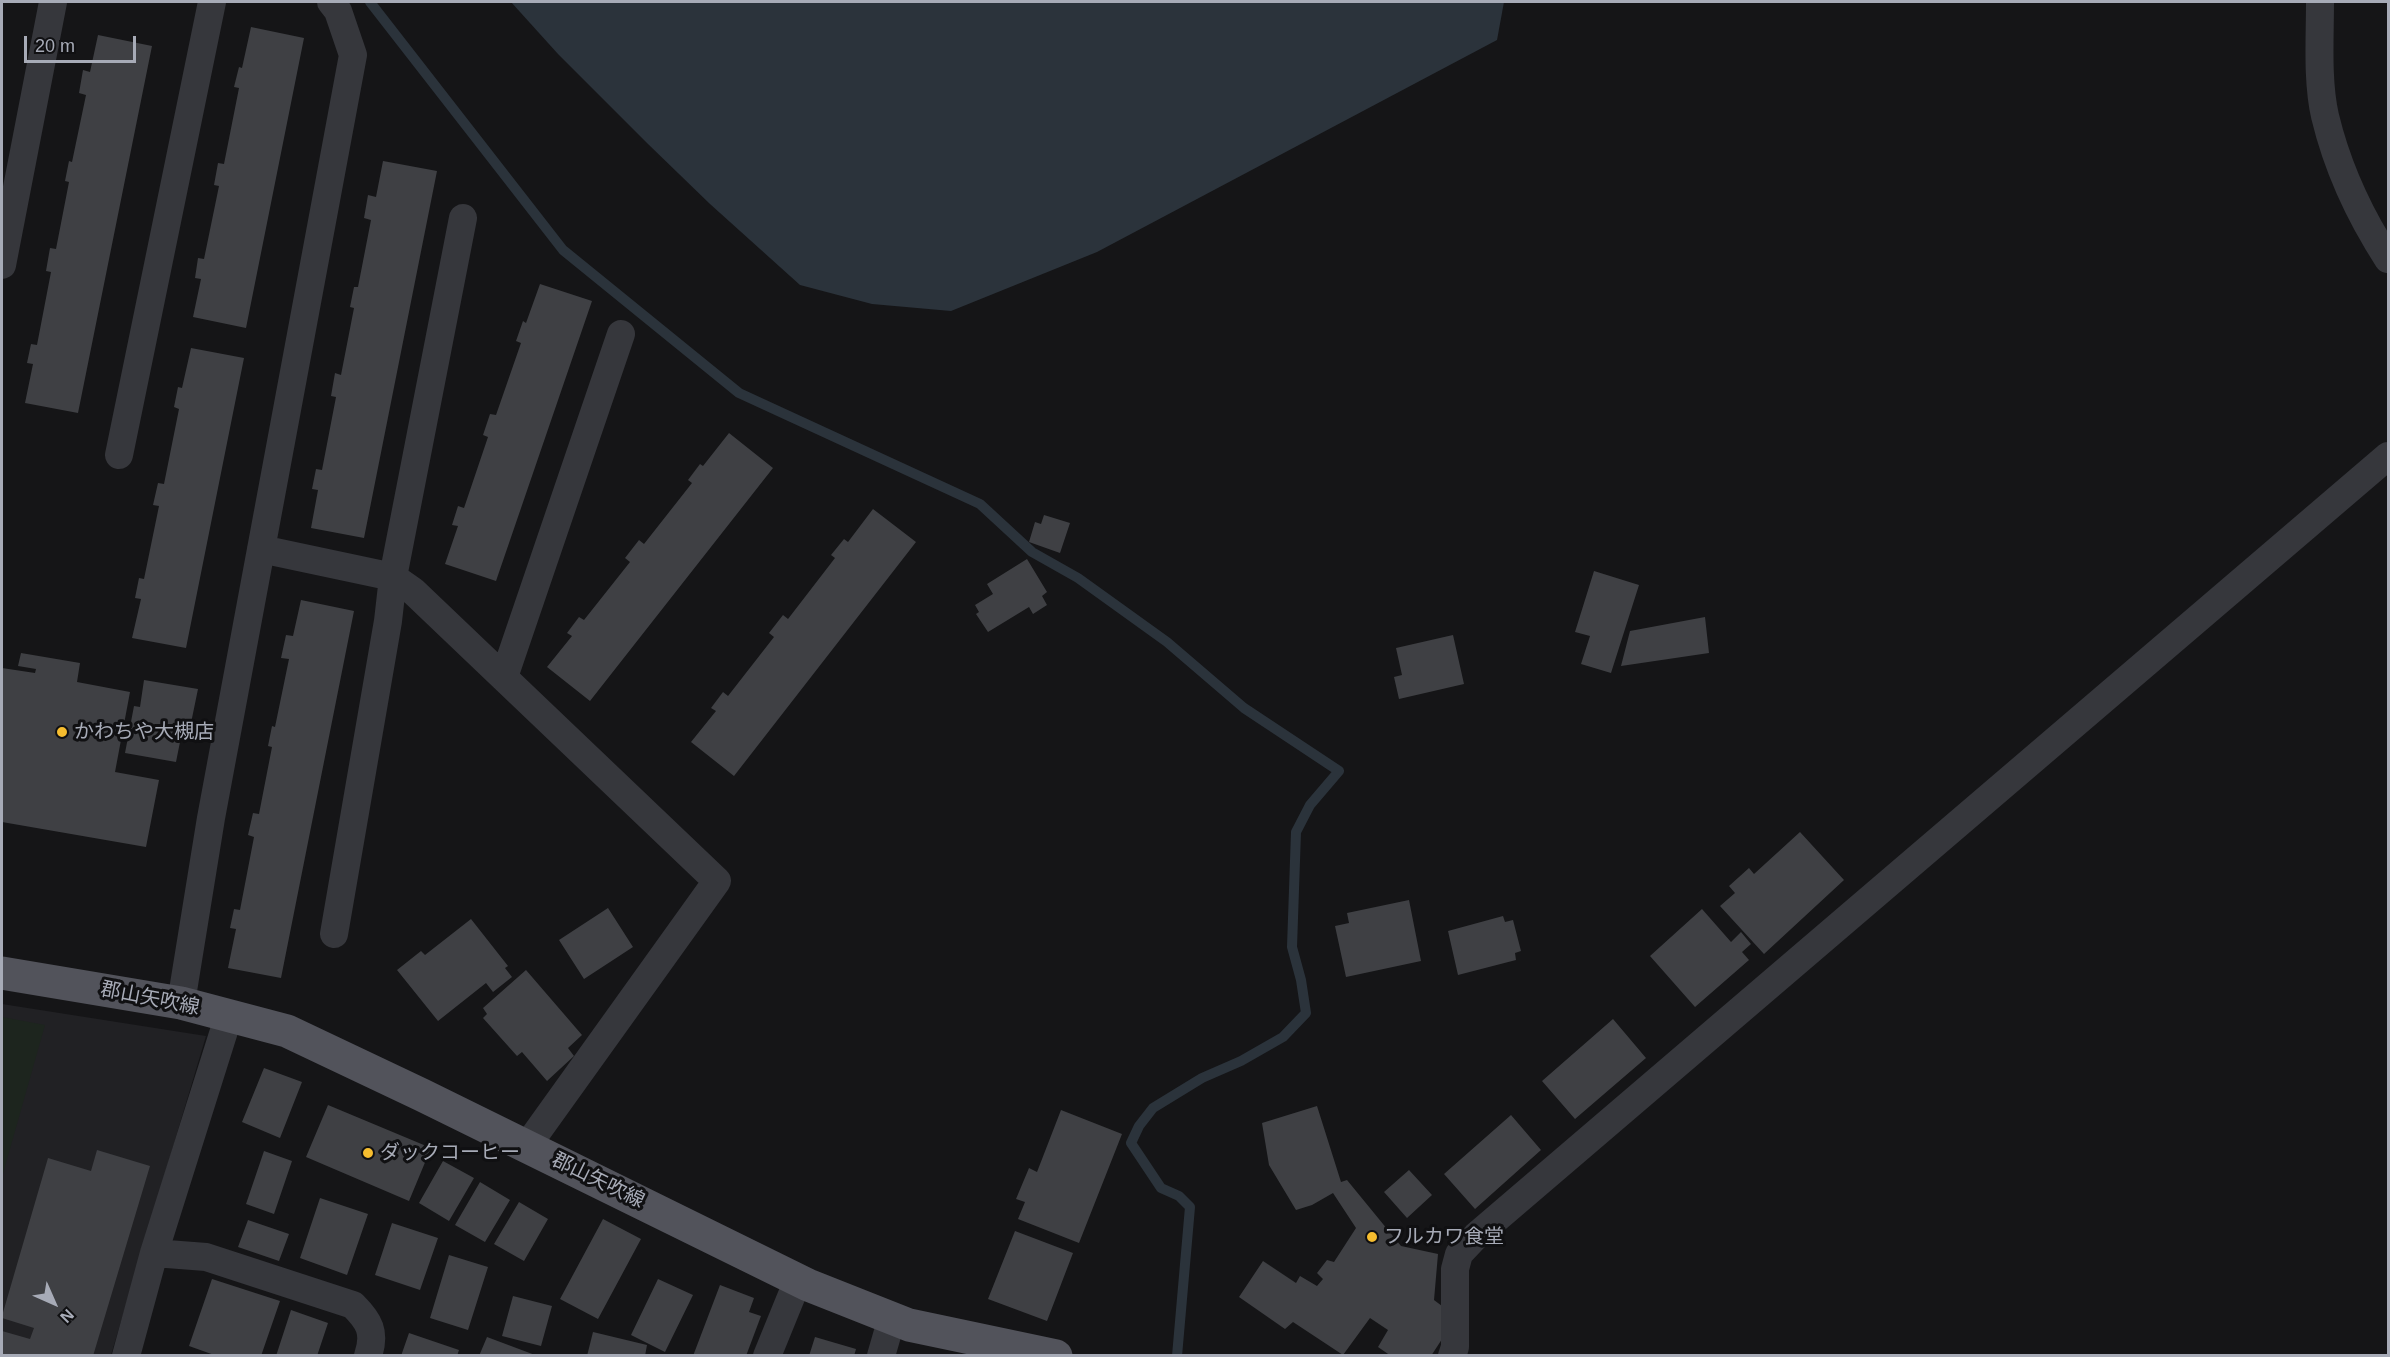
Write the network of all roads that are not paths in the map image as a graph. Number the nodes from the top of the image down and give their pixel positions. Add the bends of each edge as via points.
1 (53, 2) edge
2 (212, 2) edge
3 (331, 2) edge
4 (2320, 2) edge
5 (463, 218) dead end
6 (2388, 259) edge
7 (2, 265) edge
8 (621, 334) dead end
9 (119, 455) dead end
10 (2388, 456) edge
11 (261, 549) junction
12 (393, 577) junction
13 (504, 677) junction
14 (333, 934) dead end
15 (2, 973) edge
16 (181, 1003) junction
17 (228, 1015) junction
18 (527, 1146) junction
19 (154, 1252) junction
20 (798, 1280) junction
21 (892, 1318) junction
22 (133, 1354) edge
23 (368, 1356) edge
24 (767, 1356) edge
25 (881, 1356) edge
26 (1056, 1356) edge
27 (1452, 1356) edge

1 - 7 street
2 - 9 street
3 - 11 street via 338,11 353,55
4 - 6 street via 2319,55 2325,115 2368,228
5 - 12 street
8 - 13 street
10 - 27 street via 1476,1236 1459,1254 1455,1269
11 - 12 street
11 - 16 street
12 - 13 street
12 - 14 street
13 - 18 street via 717,881
15 - 16 main road, 郡山矢吹線
16 - 17 main road, 郡山矢吹線
17 - 18 main road, 郡山矢吹線 via 287,1031
17 - 19 street
18 - 20 main road, 郡山矢吹線
19 - 22 street
19 - 23 street via 206,1257 353,1305 368,1321 372,1345
20 - 21 main road, 郡山矢吹線
20 - 24 street
21 - 25 street
21 - 26 main road, 郡山矢吹線

